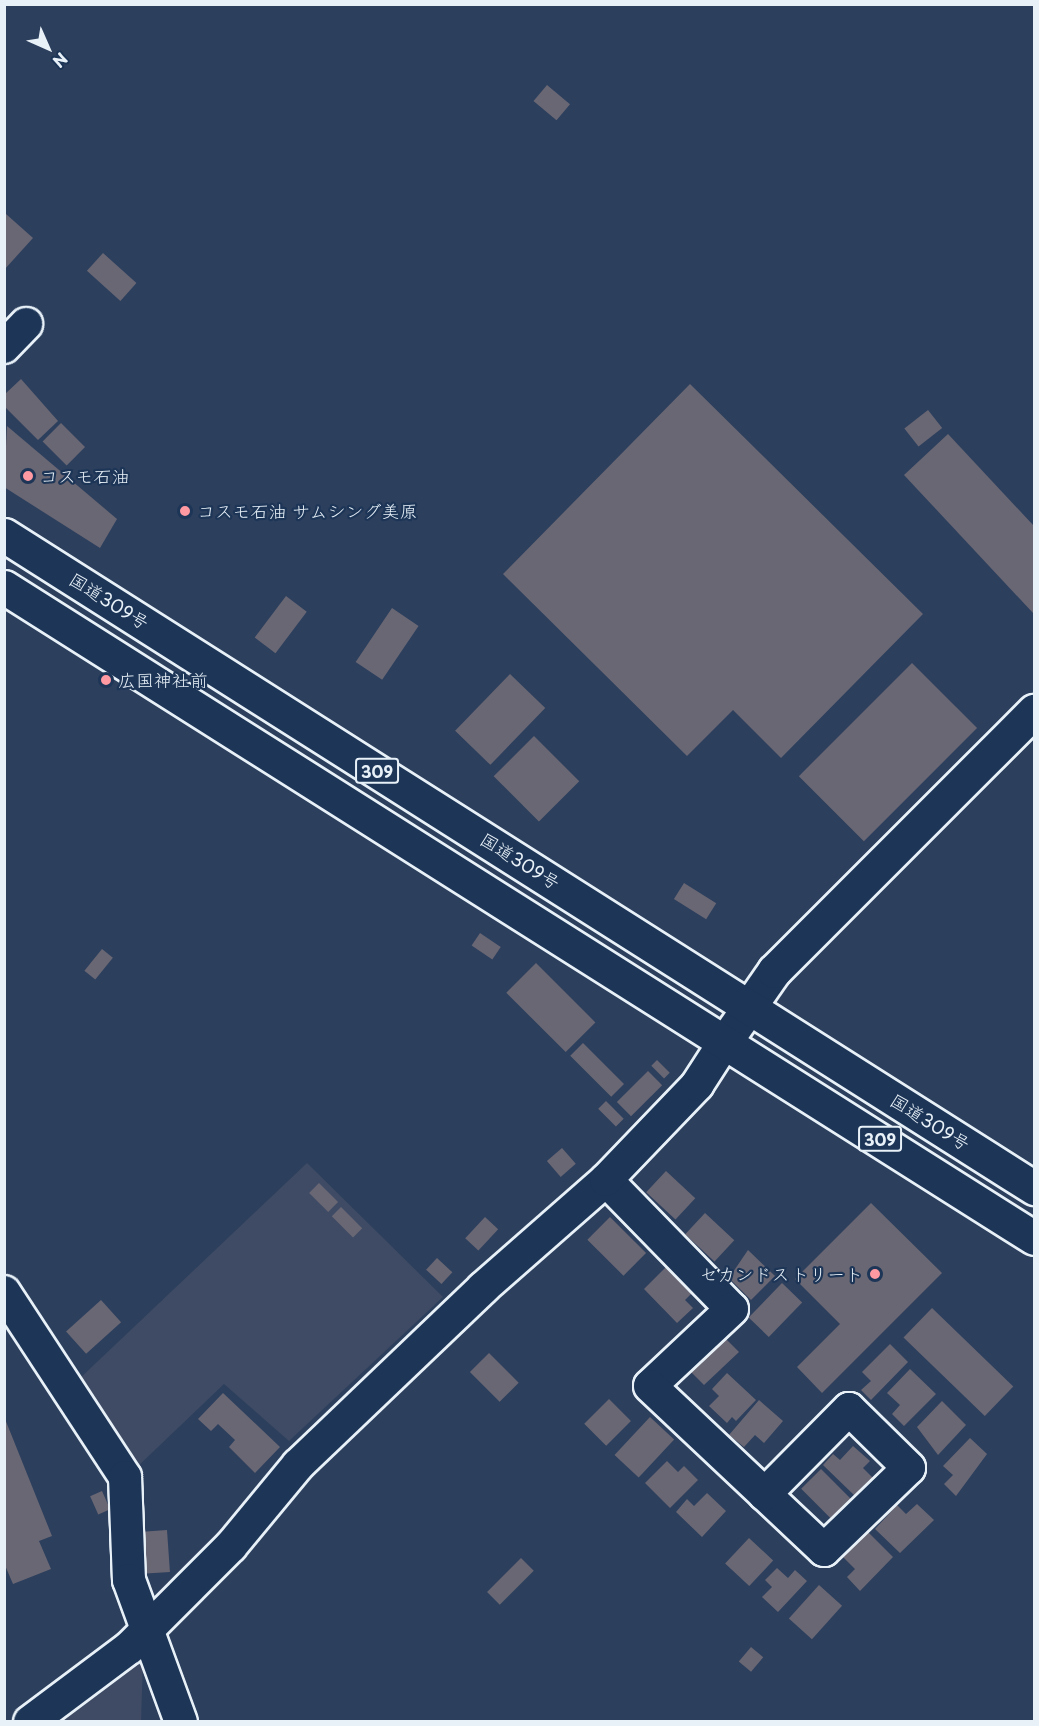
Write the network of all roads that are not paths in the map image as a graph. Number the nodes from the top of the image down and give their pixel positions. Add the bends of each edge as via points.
1 (26, 324) dead end
2 (4, 346) edge
3 (4, 535) edge
4 (4, 587) edge
5 (1035, 711) edge
6 (749, 1007) junction
7 (726, 1040) junction
8 (606, 1179) junction
9 (1035, 1188) edge
10 (1035, 1238) edge
11 (4, 1293) edge
12 (765, 1494) junction
13 (144, 1632) junction
14 (30, 1722) edge
15 (182, 1722) edge

1 - 2 street
3 - 6 main road, 国道309号 / 309
4 - 7 main road, 309
5 - 6 main road via 774,971
6 - 7 main road
6 - 9 main road, 国道309号 / 309
7 - 8 street via 697,1085
7 - 10 main road, 309
8 - 12 street via 732,1309 650,1386
8 - 13 street via 298,1465 231,1546
11 - 13 street via 125,1477 129,1580
12 - 12 street via 825,1550 909,1468 849,1409
13 - 14 street
13 - 15 street

